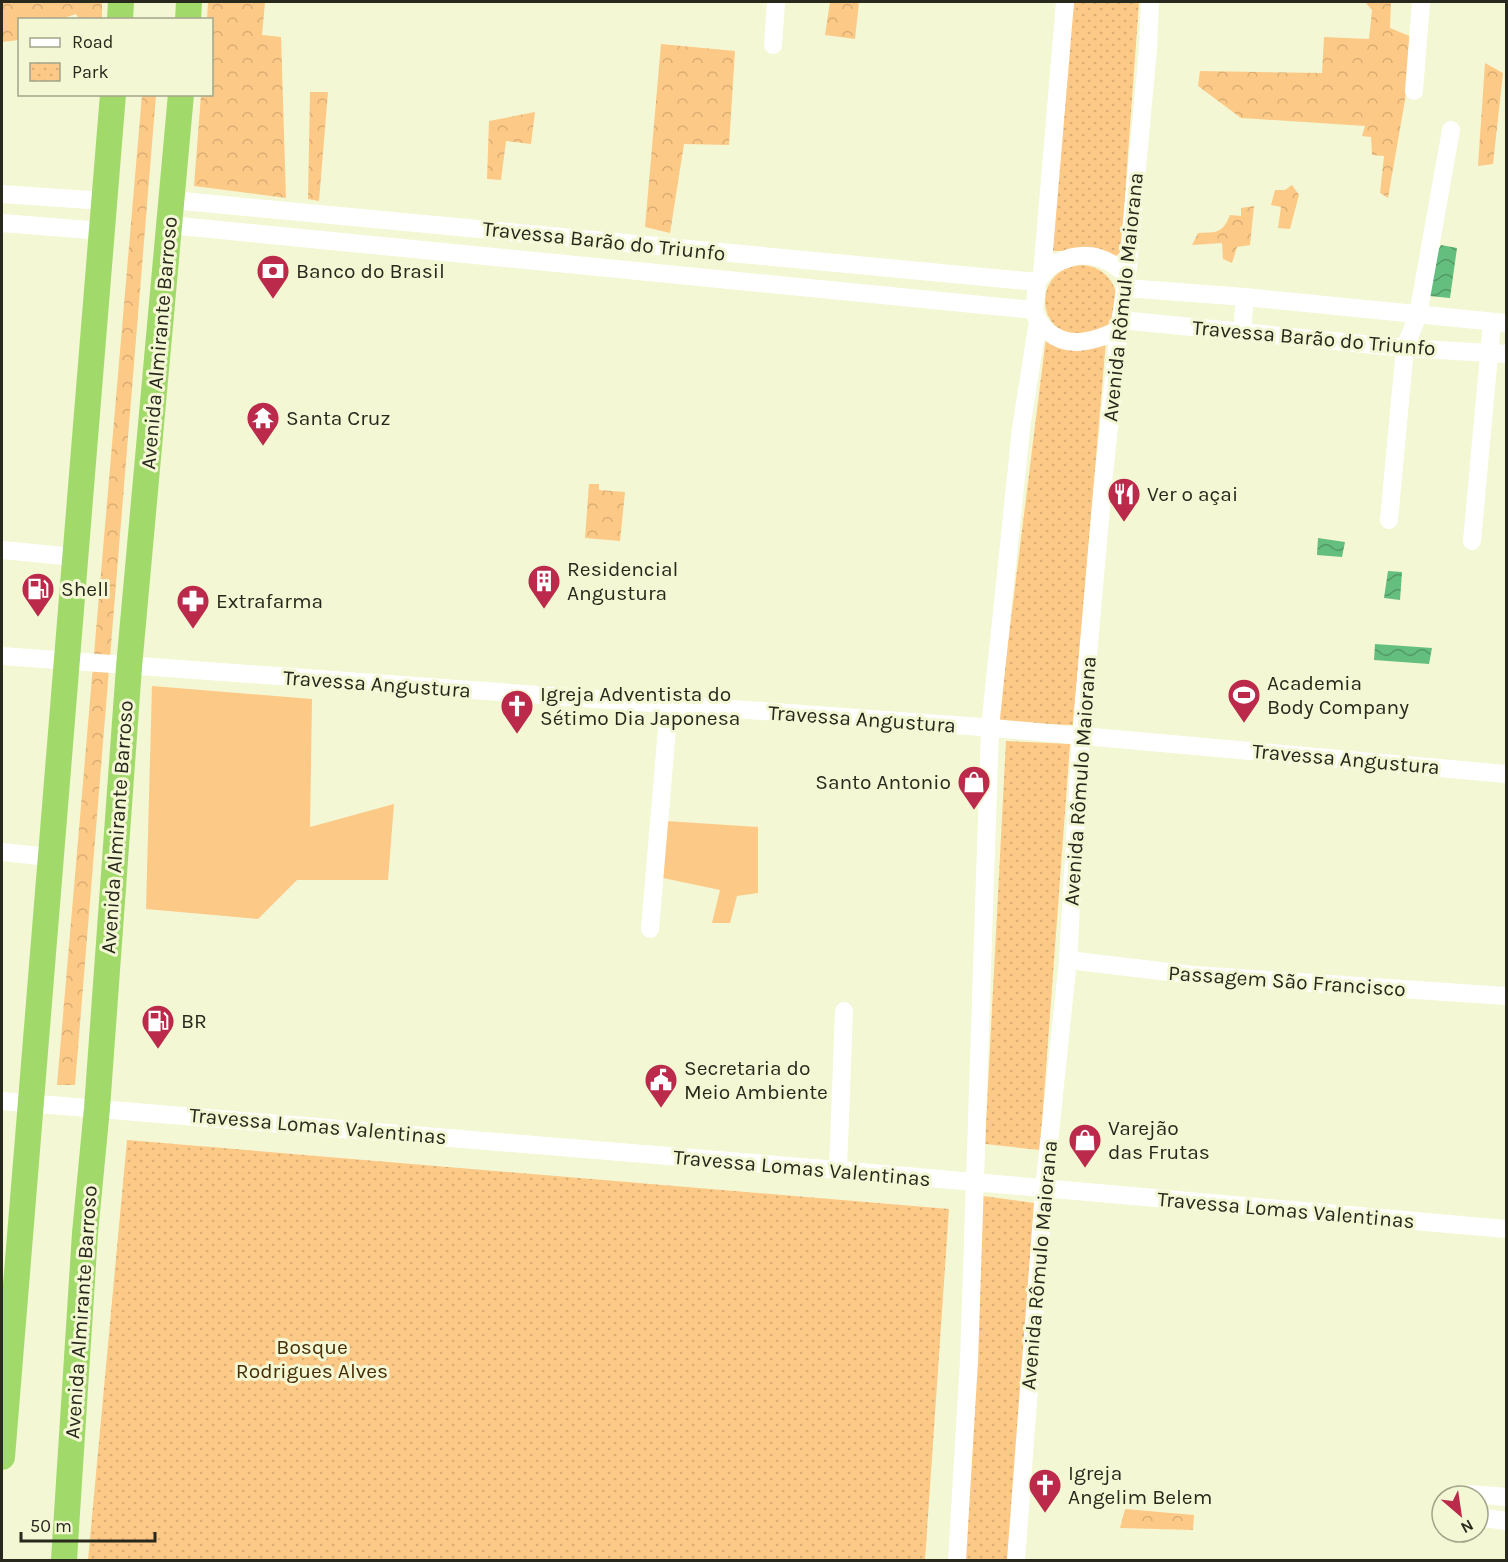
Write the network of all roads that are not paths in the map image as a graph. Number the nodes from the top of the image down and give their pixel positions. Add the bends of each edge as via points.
1 (121, 2) edge
2 (189, 2) edge
3 (776, 2) edge
4 (1065, 2) edge
5 (1150, 2) edge
6 (1421, 2) edge
7 (120, 18) edge
8 (188, 18) edge
9 (772, 45) dead end
10 (1414, 91) dead end
11 (114, 96) edge
12 (181, 96) edge
13 (1451, 130) dead end
14 (2, 194) edge
15 (171, 200) junction
16 (104, 201) junction
17 (363, 218) junction
18 (2, 223) edge
19 (169, 225) junction
20 (488, 230) junction
21 (102, 231) junction
22 (600, 240) junction
23 (360, 243) junction
24 (485, 255) junction
25 (815, 261) junction
26 (596, 267) junction
27 (1040, 278) junction
28 (1126, 282) junction
29 (813, 288) junction
30 (1245, 297) junction
31 (1418, 315) junction
32 (1036, 316) junction
33 (1499, 323) edge
34 (1120, 325) junction
35 (1242, 332) junction
36 (1405, 348) junction
37 (1499, 353) edge
38 (1389, 520) dead end
39 (1472, 541) dead end
40 (2, 550) edge
41 (75, 557) junction
42 (2, 656) edge
43 (66, 662) junction
44 (129, 667) junction
45 (669, 705) junction
46 (990, 728) junction
47 (1081, 736) junction
48 (1506, 774) edge
49 (2, 852) edge
50 (50, 857) junction
51 (650, 929) dead end
52 (1068, 960) junction
53 (1506, 996) edge
54 (844, 1011) dead end
55 (2, 1101) edge
56 (30, 1104) junction
57 (97, 1108) junction
58 (838, 1170) junction
59 (975, 1184) junction
60 (1044, 1190) junction
61 (1506, 1229) edge
62 (2, 1457) edge
63 (1490, 1496) edge
64 (1506, 1497) edge
65 (1490, 1519) edge
66 (1506, 1521) edge
67 (64, 1560) edge
68 (957, 1560) edge
69 (1016, 1560) edge

1 - 7 highway
2 - 8 highway
3 - 9 street
4 - 27 street
5 - 28 street, Avenida Rômulo Maiorana
6 - 10 street
11 - 16 highway
12 - 15 highway, Avenida Almirante Barroso
13 - 31 street
14 - 16 street
15 - 17 street, Travessa Barão do Triunfo
15 - 19 highway, Avenida Almirante Barroso
16 - 21 highway
17 - 20 street, Travessa Barão do Triunfo
17 - 23 street
18 - 21 street
19 - 23 street, Travessa Barão do Triunfo
19 - 44 highway, Avenida Almirante Barroso
20 - 22 street, Travessa Barão do Triunfo
20 - 24 street
21 - 41 highway
22 - 25 street, Travessa Barão do Triunfo
22 - 26 street
23 - 24 street, Travessa Barão do Triunfo
24 - 26 street, Travessa Barão do Triunfo
25 - 27 street, Travessa Barão do Triunfo
25 - 29 street
26 - 29 street, Travessa Barão do Triunfo
27 - 28 street via 1052,265 1065,259 1088,256 1110,262
27 - 32 street
28 - 30 street, Travessa Barão do Triunfo
28 - 34 street, Avenida Rômulo Maiorana
29 - 32 street, Travessa Barão do Triunfo
30 - 31 street, Travessa Barão do Triunfo
30 - 35 street
31 - 33 street, Travessa Barão do Triunfo
31 - 36 street
32 - 34 street via 1047,332 1073,343 1100,338
32 - 46 street
33 - 37 street
34 - 35 street, Travessa Barão do Triunfo
34 - 47 street, Avenida Rômulo Maiorana
35 - 36 street, Travessa Barão do Triunfo
36 - 37 street, Travessa Barão do Triunfo
36 - 38 street
37 - 39 street
40 - 41 street
41 - 43 highway
42 - 43 street, Travessa Angustura
43 - 44 street, Travessa Angustura
43 - 50 highway
44 - 45 street, Travessa Angustura
44 - 57 highway, Avenida Almirante Barroso
45 - 46 street, Travessa Angustura
45 - 51 street
46 - 47 street, Travessa Angustura
46 - 59 street
47 - 48 street, Travessa Angustura
47 - 52 street, Avenida Rômulo Maiorana
49 - 50 street
50 - 56 highway
52 - 53 street, Passagem São Francisco via 1194,975
52 - 60 street, Avenida Rômulo Maiorana
54 - 58 street
55 - 56 street, Travessa Lomas Valentinas
56 - 57 street, Travessa Lomas Valentinas
56 - 62 highway
57 - 58 street, Travessa Lomas Valentinas
57 - 67 highway, Avenida Almirante Barroso
58 - 59 street, Travessa Lomas Valentinas
59 - 60 street, Travessa Lomas Valentinas
59 - 68 street
60 - 61 street, Travessa Lomas Valentinas
60 - 69 street, Avenida Rômulo Maiorana
63 - 64 street
65 - 66 street

